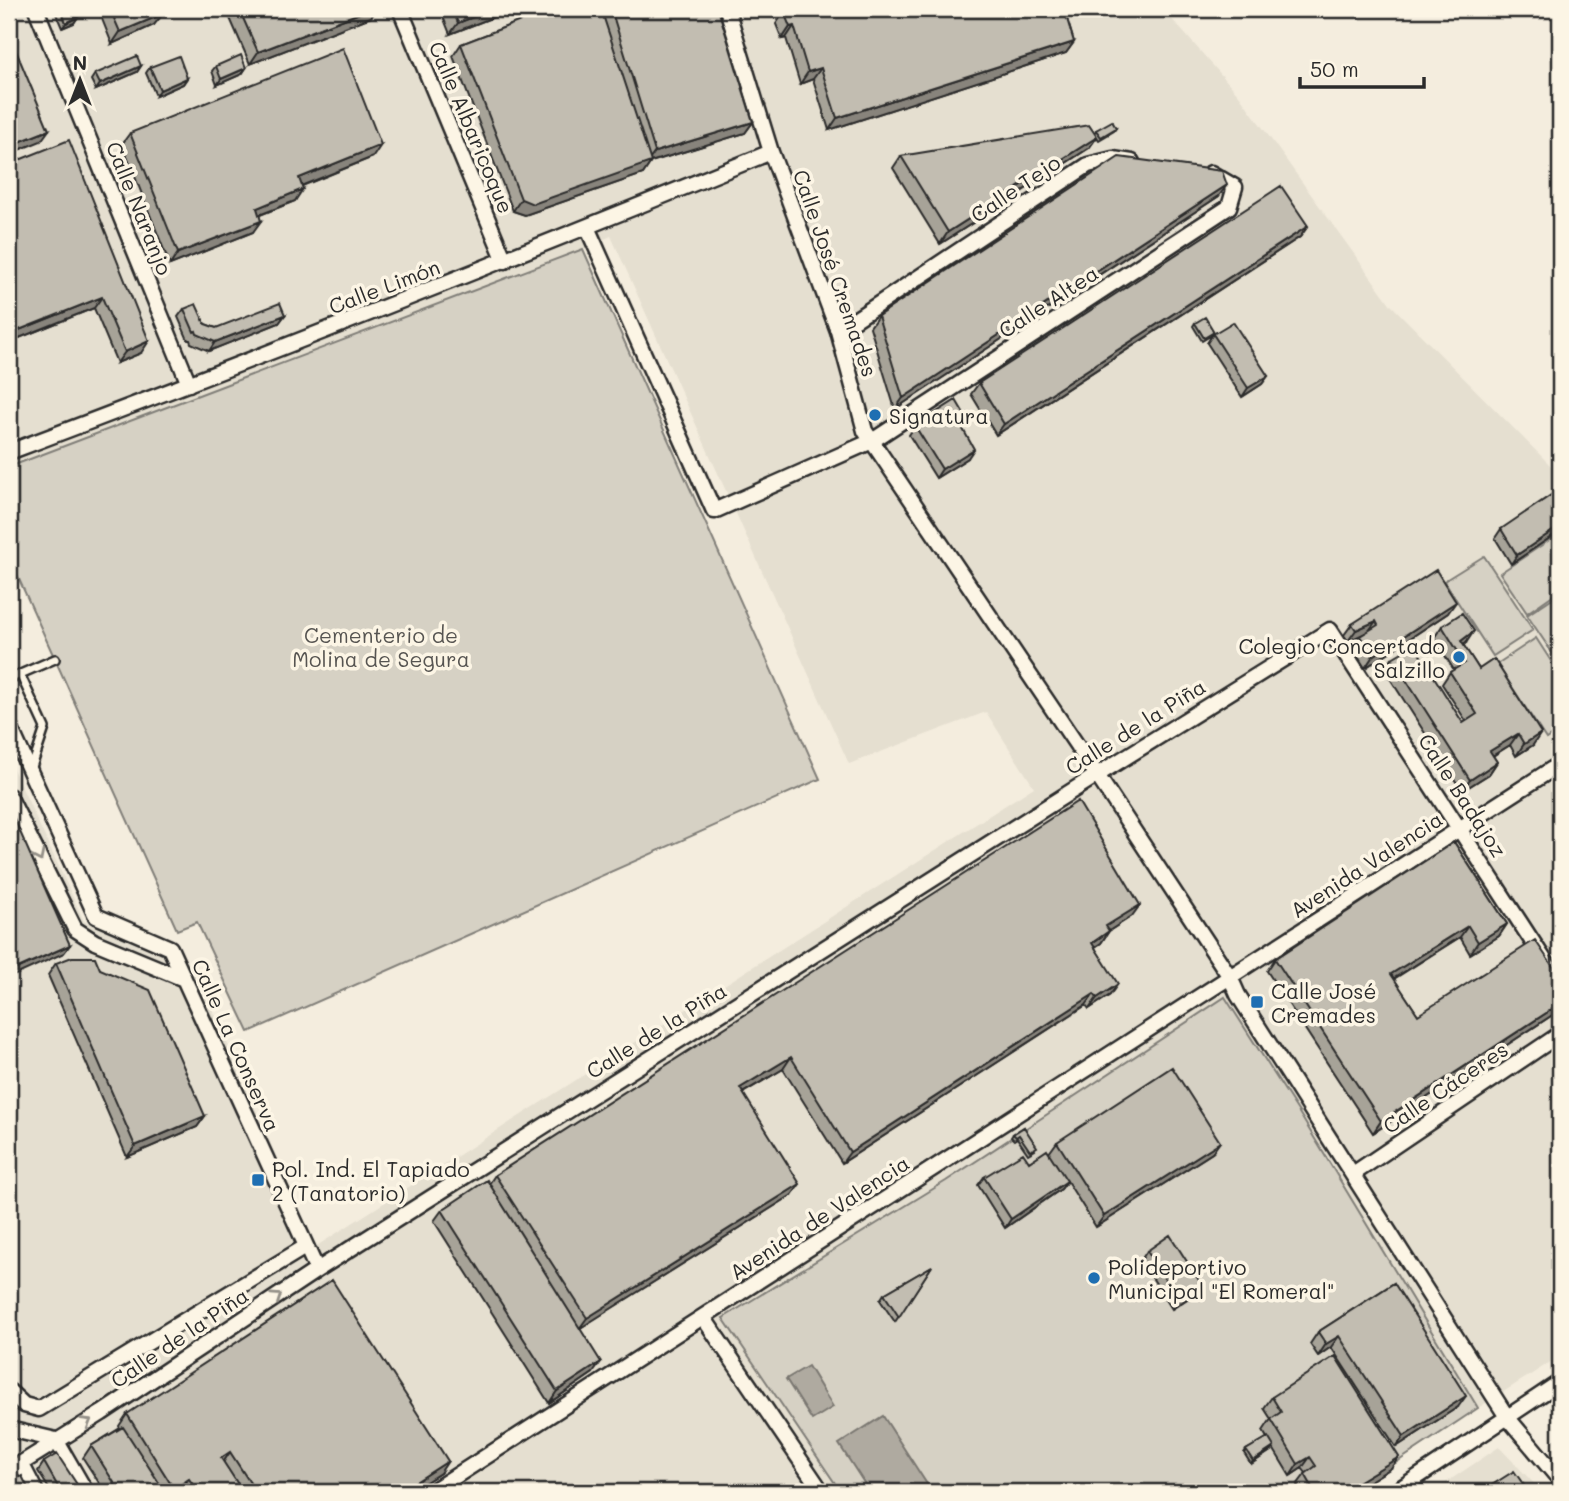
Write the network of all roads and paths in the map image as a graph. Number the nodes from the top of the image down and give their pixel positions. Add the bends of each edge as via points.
1 (36, 9) edge
2 (400, 9) edge
3 (727, 9) edge
4 (771, 152) junction
5 (1150, 164) edge
6 (1201, 172) edge
7 (587, 227) junction
8 (505, 261) junction
9 (838, 331) junction
10 (189, 384) junction
11 (872, 441) junction
12 (9, 452) edge
13 (1330, 630) joint
14 (55, 659) dead end
15 (20, 674) junction
16 (9, 679) edge
17 (9, 725) edge
18 (1560, 764) edge
19 (30, 771) junction
20 (1097, 775) junction
21 (9, 796) edge
22 (1459, 829) junction
23 (1230, 977) junction
24 (184, 979) junction
25 (1560, 984) edge
26 (1560, 1034) edge
27 (1353, 1174) junction
28 (305, 1247) junction
29 (317, 1270) junction
30 (704, 1317) junction
31 (1560, 1382) edge
32 (9, 1391) edge
33 (1507, 1418) junction
34 (9, 1429) edge
35 (56, 1440) junction
36 (15, 1467) edge
37 (1560, 1480) edge
38 (36, 1492) edge
39 (86, 1492) edge
40 (431, 1492) edge
41 (822, 1492) edge
42 (1395, 1492) edge

1 - 10 street, Calle Naranjo
2 - 8 street, Calle Albaricoque
3 - 4 street, Calle José Cremades
4 - 7 street, Calle Limón
4 - 9 street, Calle José Cremades
5 - 9 street, Calle Tejo via 1113,159 1088,164
6 - 11 street, Calle Altea via 1235,187 1229,207
7 - 8 street, Calle Limón
7 - 11 street, Calle Altea via 714,511
8 - 10 street, Calle Limón
9 - 11 street, Calle José Cremades via 865,431
10 - 12 street, Calle Limón
11 - 20 street, Calle José Cremades
13 - 20 street, Calle de la Piña
13 - 22 street, Calle Badajoz
14 - 15 lane
15 - 16 lane
15 - 19 lane via 45,728
17 - 19 street, Calle La Conserva
18 - 22 street, Avenida Valencia
19 - 24 street, Calle La Conserva via 96,916 170,948
20 - 23 street, Calle José Cremades
20 - 29 street, Calle de la Piña
21 -> 24 street via 75,929
22 - 23 street, Avenida Valencia
22 - 25 street, Calle Badajoz
23 - 27 street, Calle José Cremades
23 - 30 street, Avenida de Valencia
24 - 28 street, Calle La Conserva
26 - 27 street, Calle Cáceres
27 - 33 street, Calle José Cremades
28 - 29 street, Calle La Conserva
28 - 32 street via 39,1409 24,1405
35 -> 29 street, Calle de la Piña
30 - 40 street, Avenida de Valencia
30 - 41 street
31 - 33 street
33 - 37 street, Calle José Cremades
33 - 42 street
34 - 35 street
35 - 36 street, Calle de la Piña
35 - 39 street
36 - 38 street

